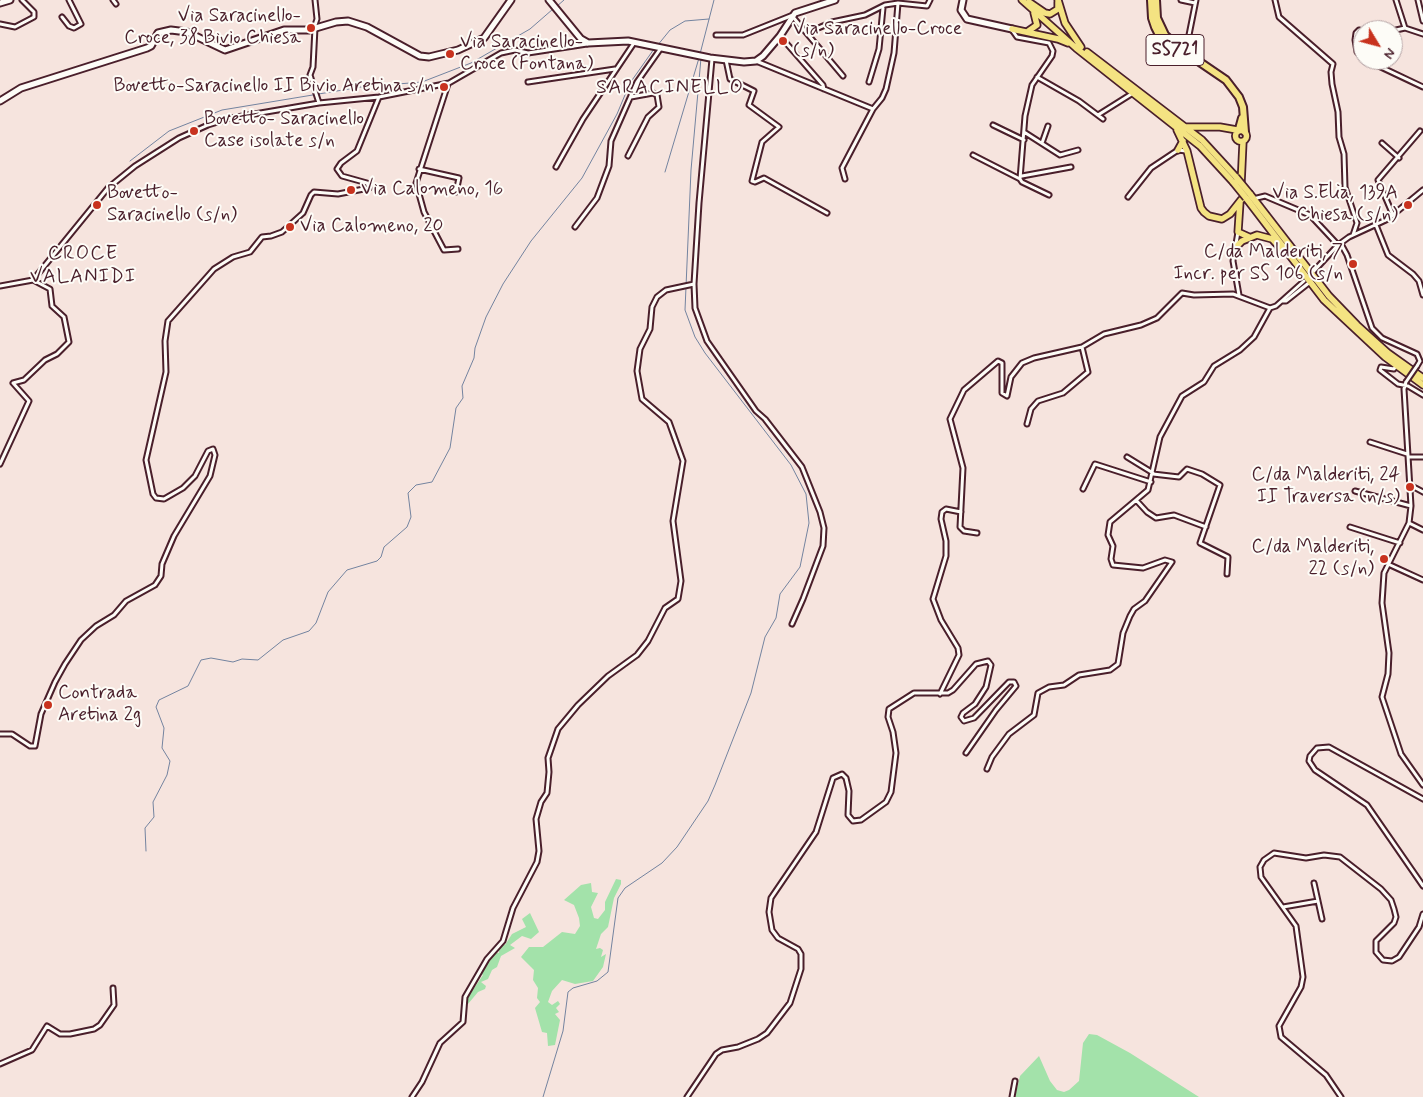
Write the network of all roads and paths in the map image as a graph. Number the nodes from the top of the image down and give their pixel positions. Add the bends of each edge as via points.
1 (10, 0) edge
2 (22, 0) edge
3 (69, 0) edge
4 (113, 0) edge
5 (316, 0) edge
6 (511, 0) edge
7 (835, 0) edge
8 (930, 0) edge
9 (963, 0) edge
10 (1022, 0) edge
11 (1057, 0) edge
12 (1151, 0) edge
13 (1156, 0) edge
14 (1181, 0) edge
15 (1275, 0) edge
16 (1396, 0) edge
17 (1418, 0) edge
18 (549, 1) edge
19 (1196, 2) edge
20 (0, 3) edge
21 (898, 3) junction
22 (1028, 3) edge
23 (116, 4) dead end
24 (883, 7) junction
25 (794, 15) junction
26 (62, 17) dead end
27 (1423, 22) edge
28 (0, 24) edge
29 (315, 28) junction
30 (1404, 28) joint
31 (1012, 29) junction
32 (807, 32) junction
33 (1027, 32) junction
34 (1423, 34) edge
35 (716, 35) dead end
36 (780, 36) junction
37 (634, 42) junction
38 (588, 44) junction
39 (1187, 45) dead end
40 (660, 48) junction
41 (1079, 48) junction
42 (711, 58) junction
43 (726, 60) junction
44 (756, 60) junction
45 (616, 69) junction
46 (1388, 70) edge
47 (843, 76) dead end
48 (1037, 77) junction
49 (528, 82) dead end
50 (869, 82) dead end
51 (1225, 82) junction
52 (449, 83) junction
53 (1423, 87) edge
54 (824, 89) junction
55 (1133, 93) junction
56 (379, 97) junction
57 (631, 97) junction
58 (0, 101) edge
59 (319, 103) junction
60 (873, 109) junction
61 (1098, 115) junction
62 (1103, 119) dead end
63 (1171, 123) junction
64 (993, 125) dead end
65 (1048, 126) dead end
66 (1185, 127) junction
67 (1240, 131) junction
68 (1420, 131) dead end
69 (1024, 132) junction
70 (1024, 140) junction
71 (1183, 141) junction
72 (1042, 143) junction
73 (1382, 143) dead end
74 (1078, 150) dead end
75 (1178, 150) junction
76 (1187, 151) junction
77 (973, 155) dead end
78 (628, 156) dead end
79 (1399, 158) junction
80 (556, 167) dead end
81 (1070, 167) dead end
82 (420, 169) junction
83 (1021, 177) junction
84 (845, 179) dead end
85 (1235, 179) junction
86 (1423, 190) edge
87 (456, 192) dead end
88 (1049, 195) dead end
89 (1128, 197) dead end
90 (1247, 198) junction
91 (826, 213) dead end
92 (1393, 215) junction
93 (1376, 225) junction
94 (575, 227) dead end
95 (1238, 232) junction
96 (1353, 235) junction
97 (1249, 237) junction
98 (1339, 244) junction
99 (1236, 247) junction
100 (458, 249) dead end
101 (1300, 268) junction
102 (1314, 272) dead end
103 (33, 280) junction
104 (1307, 282) junction
105 (694, 284) junction
106 (0, 286) edge
107 (1239, 295) junction
108 (1423, 295) edge
109 (1282, 301) junction
110 (1270, 308) junction
111 (1082, 347) junction
112 (1396, 366) junction
113 (1423, 378) edge
114 (1405, 384) junction
115 (1423, 385) edge
116 (1423, 395) edge
117 (1027, 424) dead end
118 (1370, 442) dead end
119 (1407, 455) junction
120 (1127, 457) dead end
121 (1423, 457) edge
122 (0, 464) edge
123 (1153, 474) junction
124 (1151, 482) junction
125 (1410, 485) junction
126 (1083, 489) dead end
127 (1355, 491) dead end
128 (1423, 492) edge
129 (1136, 500) junction
130 (1411, 506) junction
131 (961, 512) junction
132 (1409, 523) junction
133 (1206, 527) junction
134 (1350, 527) dead end
135 (1423, 530) edge
136 (978, 533) dead end
137 (1400, 543) junction
138 (1388, 564) junction
139 (1227, 574) dead end
140 (1423, 580) edge
141 (792, 624) dead end
142 (940, 694) junction
143 (0, 734) edge
144 (966, 753) dead end
145 (986, 769) dead end
146 (1423, 785) edge
147 (1423, 799) edge
148 (1314, 883) dead end
149 (1423, 886) edge
150 (1318, 901) junction
151 (1283, 907) junction
152 (1423, 914) edge
153 (1322, 919) dead end
154 (113, 988) dead end
155 (0, 1064) edge
156 (1015, 1081) dead end
157 (412, 1097) edge
158 (687, 1097) edge
159 (1012, 1097) edge
160 (1341, 1097) edge

1 - 20 street
2 - 28 street via 34,12 34,18 15,27
3 - 26 street via 81,24 74,28
4 - 23 street
5 - 29 street
6 - 29 street via 484,38 458,50 429,56 420,56 367,27 348,21
7 - 25 street
8 - 21 street via 927,6
9 - 31 street via 961,10 967,19
10 - 22 main road
11 - 22 main road via 1058,9 1050,14
11 - 41 main road
12 - 51 highway, SS721 via 1152,18 1160,37
13 - 51 highway, SS721 via 1157,18 1164,35
14 - 19 street
15 - 96 street via 1278,17 1333,64 1331,78 1344,154 1345,187 1357,223
16 - 30 street
17 - 27 street
18 - 38 street
19 - 39 street
21 - 24 street
21 - 60 street via 894,53 886,89
22 - 33 main road via 1037,18 1037,26
22 - 41 main road
24 - 32 street
24 - 50 street via 879,48
25 - 32 street
25 - 35 street via 742,35
25 - 36 street
29 - 58 street via 284,30 225,50 187,32 171,30 158,33 147,48 21,88
29 - 59 street via 310,75
30 - 34 street
31 - 33 main road
31 - 48 street via 1016,37 1052,46 1052,56
32 - 47 street
33 - 41 main road
36 - 44 street
36 - 54 street
37 - 38 street
37 - 40 street
37 - 45 street
38 - 52 street via 528,53 515,50 501,53
40 - 42 street
40 - 57 street
41 - 55 main road
41 - 66 main road
42 - 43 street
42 - 105 street
43 - 44 street
43 - 91 street via 730,79 754,91 749,105 780,127 762,142 752,181 764,178
44 - 54 street
45 - 49 street
45 - 80 street
46 - 53 street
48 - 61 street
48 - 69 street via 1030,94
51 - 67 highway, SS721 via 1241,110
52 - 56 street
52 - 82 street
54 - 60 street
55 - 61 street
55 - 63 main road
56 - 59 street
56 - 143 street via 357,151 337,169 342,176 368,183 369,188 346,193 314,192 294,222 276,235 262,237 250,252 232,257 214,269 168,321 166,372 146,460 153,494 164,499 183,488 195,476 208,451 213,449 215,455 210,476 174,536 155,585 126,601 114,615 96,626 81,640 65,664 42,714 35,746 12,734
57 - 78 street via 653,93 657,95 659,107 648,116
57 - 94 street via 611,141 609,166 597,198
59 - 103 street via 231,118 179,138 108,188
60 - 84 street via 842,168
61 - 62 street
63 - 71 main road
63 - 85 main road
64 - 70 street
65 - 72 street
66 - 67 main road via 1220,127
66 - 85 main road via 1202,140
67 - 90 main road, SS721
68 - 79 street
69 - 70 street
69 - 72 street
70 - 83 street
71 - 75 main road
71 - 76 main road
72 - 74 street via 1060,155
73 - 79 street
75 - 76 street
75 - 89 street via 1151,168
76 - 90 main road via 1201,208 1209,216 1222,219
77 - 83 street
79 - 92 street via 1378,182
81 - 83 street
82 - 87 street via 460,178
82 - 100 street via 417,191 429,223 444,250
83 - 88 street via 1022,182
85 - 90 main road, bridge
86 - 92 street
90 - 95 main road, SS721
90 - 98 street via 1262,196 1277,200 1310,215
90 - 101 main road
90 - 113 main road via 1357,325 1388,354
92 - 93 street
93 - 96 street
93 - 108 street via 1388,255 1413,274
95 - 97 main road
95 - 99 street, SS721
96 - 98 street
97 - 99 main road
97 - 101 main road via 1257,235 1272,239
98 - 102 street
98 - 114 street, bridge via 1347,254 1372,328 1382,338 1417,354 1420,361
99 - 107 street, SS721 via 1233,261
101 - 104 main road
103 - 106 street
103 - 122 street via 50,289 52,306 64,317 69,342 24,380 13,383 29,401
104 - 109 street
104 - 109 street
104 - 112 main road via 1353,329
105 - 141 street via 695,308 706,341 802,467 820,512 824,528 823,546
105 - 157 street via 666,290 657,297 636,371 642,399 669,422 683,461 673,521 681,581 678,598 665,608 637,655 608,676 558,729 548,758 547,793 536,820 537,862 513,908 503,941 487,959 465,997 463,1022 440,1043
107 - 110 street
107 - 111 street via 1182,293 1156,318 1136,327 1104,334
109 - 110 street
110 - 123 street via 1254,337 1214,366 1204,382 1182,396 1160,437
111 - 117 street via 1088,372 1063,393 1038,401
111 - 131 street via 1022,363 1011,377 1007,396 1002,393 1002,363 998,361 964,390 950,419 963,468
112 - 114 street via 1394,369 1381,367 1380,370 1398,384
112 - 115 main road
114 - 116 street
114 - 119 street
118 - 119 street
119 - 121 street
119 - 125 street
120 - 123 street
123 - 124 street
123 - 133 street via 1179,476 1187,469 1220,485
124 - 126 street via 1095,464
124 - 129 street via 1147,492
125 - 128 street
125 - 130 street
127 - 130 street
129 - 133 street via 1156,518 1174,515
129 - 145 street via 1110,522 1111,562 1115,566 1143,568 1165,560 1172,562 1145,602 1130,616 1123,633 1118,664 1110,670 1079,675 1064,685 1038,693 1034,715 1009,734
130 - 132 street
131 - 136 street via 961,529
131 - 142 street via 946,509 942,512 946,556 933,599 959,655
132 - 135 street
132 - 137 street
133 - 139 street via 1200,543 1228,557
134 - 137 street
137 - 138 street
138 - 140 street
138 - 146 street via 1382,583 1389,653 1382,697 1401,754
142 - 144 street via 953,690 976,664 990,663 984,692 962,717 966,722 974,718 1009,682 1016,683
142 - 158 street via 914,693 889,710 896,753 891,792 886,802 861,820 853,821 848,815 846,778 842,774 833,778 816,832 772,898 769,912 772,930 778,938 798,948 801,954 801,969 790,1003 758,1039 716,1054
147 - 149 street via 1329,747 1318,748 1310,756 1309,762 1315,770 1367,805
148 - 150 street
150 - 151 street
150 - 153 street
151 - 152 street via 1261,877 1260,867 1274,853 1306,858 1340,857 1387,895 1396,916 1394,923 1376,941 1376,952 1383,960 1392,961 1399,957 1420,927
151 - 160 street via 1296,926 1303,977 1301,987 1279,1026 1281,1038 1326,1075
154 - 155 street via 114,1005 100,1025 70,1034 60,1034 48,1026 32,1050
156 - 159 street

